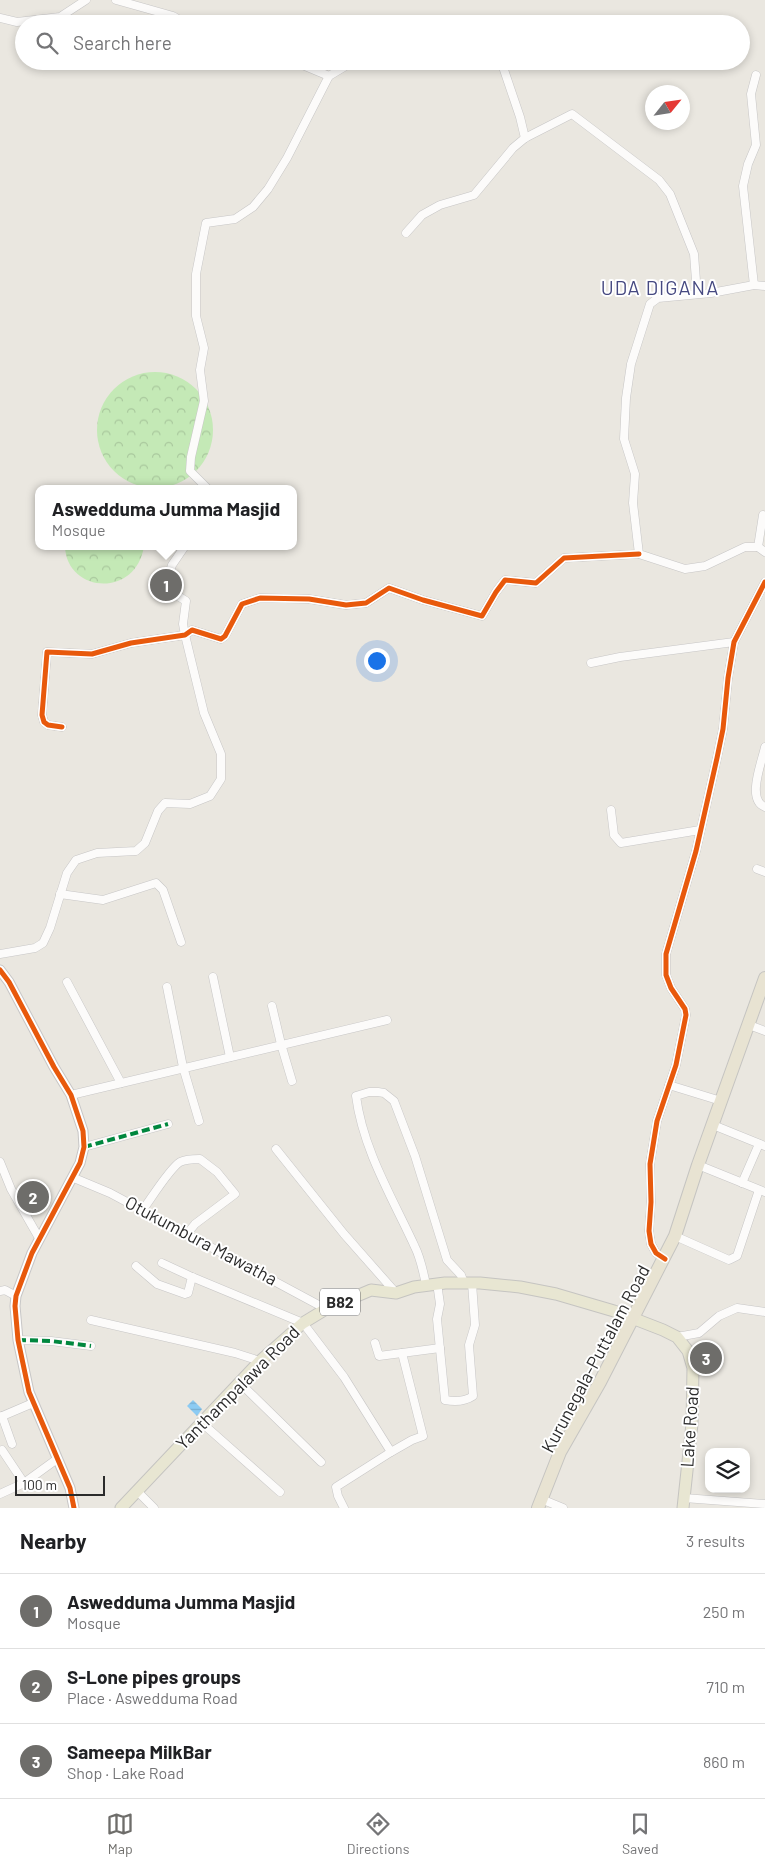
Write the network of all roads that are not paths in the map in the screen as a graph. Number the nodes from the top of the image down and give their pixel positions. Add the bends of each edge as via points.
1 (86, 0) edge
2 (116, 0) edge
3 (63, 15) edge
4 (169, 15) edge
5 (0, 18) edge
6 (15, 22) edge
7 (315, 70) edge
8 (339, 70) edge
9 (504, 70) edge
10 (756, 75) dead end
11 (329, 76) junction
12 (525, 138) junction
13 (406, 233) dead end
14 (754, 285) junction
15 (765, 286) edge
16 (698, 294) junction
17 (204, 485) edge
18 (763, 515) dead end
19 (181, 550) edge
20 (762, 550) edge
21 (639, 554) junction
22 (765, 582) edge
23 (185, 636) junction
24 (734, 642) junction
25 (590, 663) dead end
26 (62, 727) dead end
27 (765, 747) edge
28 (765, 807) edge
29 (611, 810) dead end
30 (700, 830) junction
31 (60, 894) junction
32 (181, 942) dead end
33 (0, 954) edge
34 (0, 970) edge
35 (213, 977) dead end
36 (765, 978) edge
37 (67, 982) dead end
38 (168, 987) dead end
39 (272, 1006) dead end
40 (387, 1020) dead end
41 (749, 1025) junction
42 (765, 1031) edge
43 (281, 1044) junction
44 (230, 1057) junction
45 (183, 1068) junction
46 (292, 1081) dead end
47 (121, 1083) junction
48 (669, 1085) junction
49 (72, 1095) junction
50 (721, 1102) junction
51 (199, 1121) dead end
52 (168, 1124) dead end
53 (713, 1126) junction
54 (762, 1145) edge
55 (84, 1147) junction
56 (276, 1149) dead end
57 (0, 1162) edge
58 (698, 1164) junction
59 (74, 1178) junction
60 (742, 1183) junction
61 (762, 1191) edge
62 (142, 1210) junction
63 (187, 1234) junction
64 (676, 1236) junction
65 (39, 1238) junction
66 (665, 1259) junction
67 (162, 1263) dead end
68 (136, 1266) dead end
69 (192, 1277) junction
70 (468, 1283) junction
71 (432, 1284) junction
72 (0, 1291) edge
73 (396, 1293) junction
74 (16, 1296) junction
75 (326, 1309) junction
76 (765, 1312) edge
77 (635, 1318) junction
78 (91, 1320) dead end
79 (303, 1323) junction
80 (677, 1337) junction
81 (18, 1340) junction
82 (375, 1343) dead end
83 (92, 1346) dead end
84 (440, 1348) junction
85 (402, 1353) junction
86 (260, 1361) junction
87 (240, 1383) junction
88 (33, 1403) junction
89 (1, 1416) edge
90 (202, 1423) junction
91 (12, 1444) dead end
92 (2, 1450) dead end
93 (391, 1452) junction
94 (57, 1459) junction
95 (321, 1462) dead end
96 (24, 1483) junction
97 (137, 1491) junction
98 (280, 1492) dead end
99 (0, 1494) edge
100 (684, 1503) edge
101 (539, 1504) edge
102 (765, 1504) edge
103 (74, 1508) edge
104 (121, 1508) edge
105 (154, 1508) edge
106 (344, 1508) edge
107 (563, 1508) edge

1 - 3 street
2 - 4 street
5 - 6 street
7 - 11 street
8 - 11 street
9 - 12 street
10 - 14 street via 750,94 756,145 744,186
11 - 17 street via 287,158 258,201 235,219 206,223 196,274 196,316 204,348 200,370 204,401 190,471
12 - 13 street via 474,195 440,205 422,215
12 - 16 street via 572,114 659,180 670,194 694,254
14 - 15 street
14 - 16 street
16 - 21 street via 658,298 650,304 631,364 624,439 634,474 633,504
18 - 20 street
19 - 23 street via 172,565 165,588 186,601
20 - 21 street via 745,547 705,566 685,569
21 - 23 street via 564,558 536,583 505,580 482,616 389,588 366,603 346,605 309,599 260,598 242,604 221,639 192,630
22 - 24 street
23 - 26 street via 131,642 92,654 47,652 42,715 48,725
23 - 31 street via 204,713 221,754 221,779 210,796 190,804 165,803 158,811 145,843 136,851 97,852 76,860 67,873
24 - 25 street
24 - 30 street via 721,739
27 - 28 street via 754,794 757,802
29 - 30 street via 614,836 621,843
30 - 48 street via 666,954 666,975 686,1015
31 - 32 street via 104,900 156,883 163,890
31 - 33 street via 43,943 35,948
34 - 49 street
35 - 44 street
36 - 41 highway, Kurunegala-Puttalam Road
37 - 47 street
38 - 45 street
39 - 43 street
40 - 43 street
41 - 42 street
41 - 50 highway, Kurunegala-Puttalam Road
43 - 44 street
43 - 46 street
44 - 45 street
45 - 47 street
45 - 51 street
47 - 49 street
48 - 50 street
48 - 66 street via 657,1120 650,1164 651,1244
49 - 55 street via 83,1130
50 - 53 highway, Kurunegala-Puttalam Road
52 - 55 street
53 - 54 street
53 - 58 highway, Kurunegala-Puttalam Road
54 - 60 street
55 - 59 street
56 - 73 street
57 - 65 street via 11,1189
58 - 60 street
58 - 64 highway, Kurunegala-Puttalam Road
59 - 62 street, Otukumbura Mawatha
59 - 65 street
60 - 61 street
61 - 64 street via 737,1256 729,1260
62 - 63 street, Otukumbura Mawatha
62 - 63 street via 179,1162 200,1159 217,1172 235,1194
63 - 75 street, Otukumbura Mawatha
64 - 66 highway, Kurunegala-Puttalam Road
65 - 74 street
66 - 77 highway, Kurunegala-Puttalam Road
67 - 69 street
68 - 69 street via 157,1284 185,1294
69 - 79 street
70 - 71 main road, Yanthampalawa Road / B82
70 - 71 street via 447,1260 415,1156 394,1101 378,1092 356,1096 358,1113 380,1174
70 - 77 main road, Yanthampalawa Road / B82 via 556,1294
70 - 84 street via 475,1325 469,1345 473,1396 467,1400 444,1400
71 - 73 main road, Yanthampalawa Road / B82
71 - 84 street via 440,1304 436,1319
72 - 74 street
73 - 75 main road, Yanthampalawa Road / B82 via 371,1290
74 - 81 street
75 - 79 main road, Yanthampalawa Road / B82
76 - 80 street via 737,1308 719,1316 699,1332
77 - 80 main road
77 - 101 highway, Kurunegala-Puttalam Road via 560,1452
78 - 86 street
79 - 86 main road, Yanthampalawa Road / B82
79 - 93 street via 344,1377
80 - 100 main road, Lake Road via 688,1351 693,1368 692,1424
81 - 83 street
81 - 88 street
82 - 85 street via 379,1356
84 - 85 street
85 - 93 street via 423,1436
86 - 87 main road, Yanthampalawa Road / B82
87 - 90 main road, Yanthampalawa Road / B82
87 - 95 street
88 - 89 street
88 - 94 street
89 - 91 street
90 - 97 main road, Yanthampalawa Road / B82
90 - 98 street
92 - 96 street
93 - 106 street via 336,1487
94 - 96 street
94 - 103 street via 70,1488
96 - 99 street
97 - 104 main road, Yanthampalawa Road / B82
97 - 105 street
100 - 102 street
101 - 107 street

